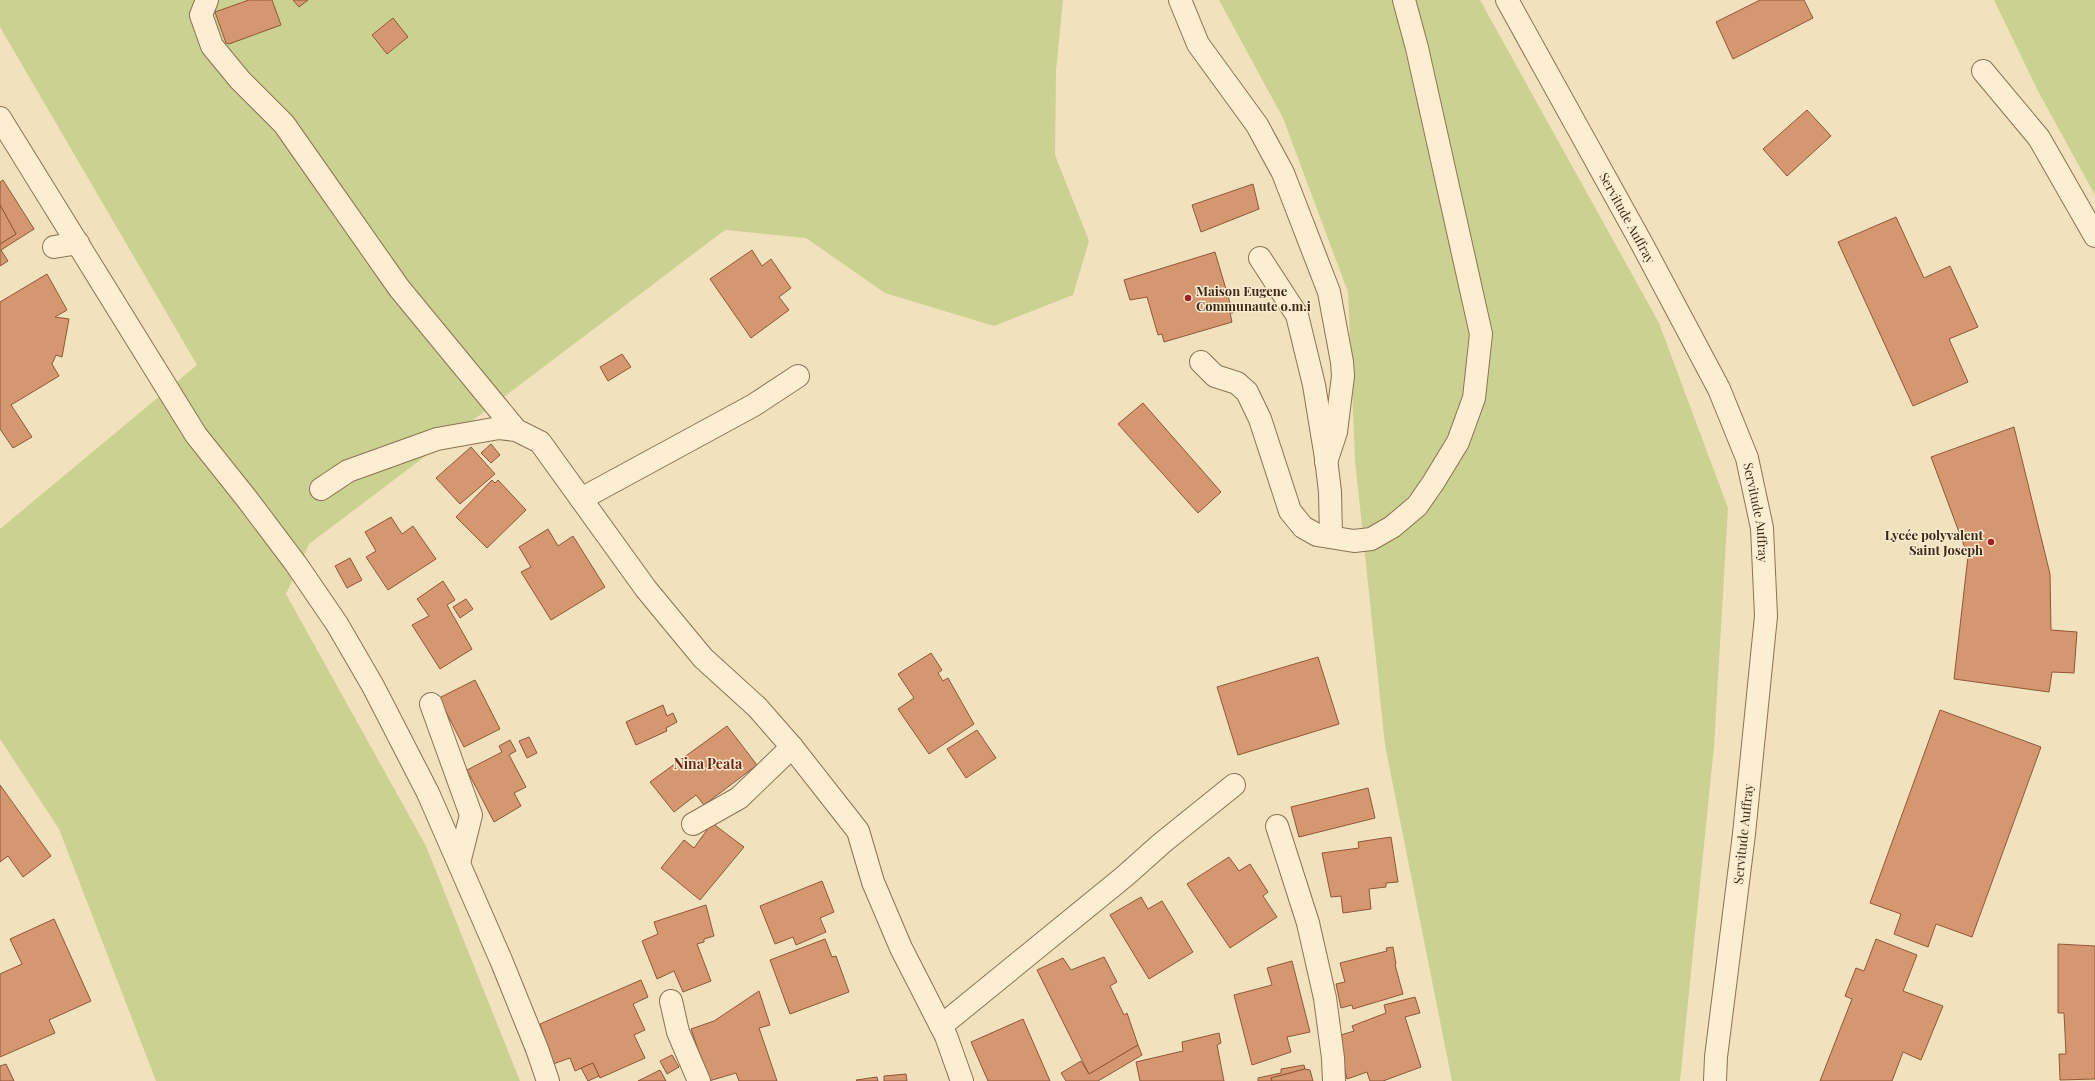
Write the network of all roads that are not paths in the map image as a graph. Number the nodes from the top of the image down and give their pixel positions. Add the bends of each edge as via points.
1 (207, 0) edge
2 (1180, 0) edge
3 (1404, 0) edge
4 (1507, 0) edge
5 (1983, 71) dead end
6 (2, 125) edge
7 (2095, 236) edge
8 (78, 244) junction
9 (54, 247) dead end
10 (1260, 258) dead end
11 (1201, 362) dead end
12 (798, 376) dead end
13 (516, 430) junction
14 (1326, 462) junction
15 (321, 489) dead end
16 (581, 499) junction
17 (1331, 537) junction
18 (431, 704) dead end
19 (792, 747) junction
20 (1234, 785) dead end
21 (693, 824) dead end
22 (1277, 826) dead end
23 (459, 863) junction
24 (671, 1001) dead end
25 (940, 1026) junction
26 (548, 1081) edge
27 (699, 1081) edge
28 (962, 1081) edge
29 (1334, 1081) edge
30 (1714, 1081) edge

1 - 13 street via 201,15 212,46 240,80 284,124 399,288
2 - 14 street via 1198,44 1256,126 1283,173 1328,292 1343,376 1336,432
3 - 17 street via 1481,334 1474,398 1458,442 1417,506 1392,527 1371,539 1354,541
4 - 30 street, Servitude Auffray via 1642,244 1718,389 1747,458 1762,528 1766,616 1744,834
5 - 7 street via 2039,138
6 - 8 street
8 - 9 street
8 - 23 street via 196,435 248,499 337,624 400,737
10 - 14 street via 1296,315 1314,385
11 - 17 street via 1215,376 1237,383 1247,392 1260,419 1290,511 1304,527 1317,535
12 - 16 street via 754,405
13 - 15 street via 499,428 436,439 348,471
13 - 16 street via 540,442
14 - 17 street
16 - 19 street via 646,589 703,658 757,707
18 - 23 street via 471,815
19 - 21 street via 739,798
19 - 25 street via 858,831 873,882 898,941
20 - 25 street
22 - 29 street via 1312,938 1325,998
23 - 26 street via 538,1049
24 - 27 street via 678,1032
25 - 28 street

